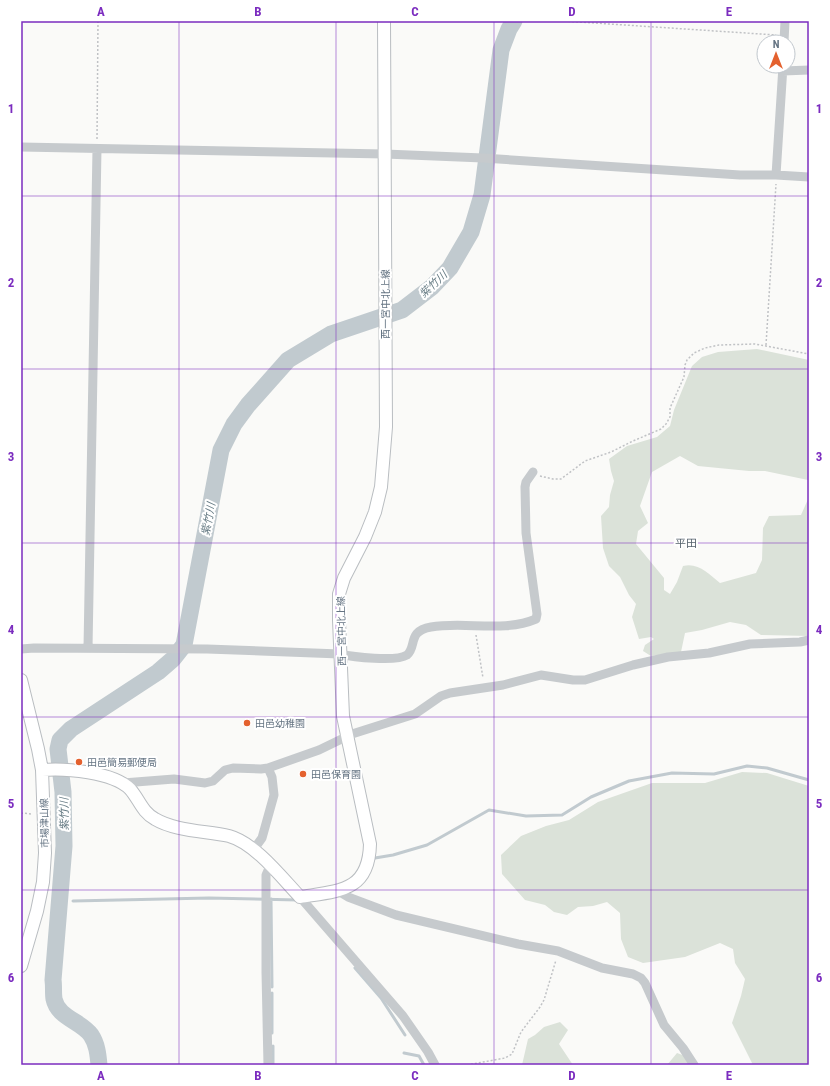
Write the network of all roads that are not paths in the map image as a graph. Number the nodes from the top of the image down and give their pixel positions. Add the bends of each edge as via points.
1 (384, 21) edge
2 (785, 21) edge
3 (784, 34) edge
4 (796, 69) edge
5 (809, 70) edge
6 (783, 74) edge
7 (21, 147) edge
8 (97, 149) junction
9 (385, 154) junction
10 (776, 175) junction
11 (809, 177) edge
12 (533, 472) road end
13 (809, 640) edge
14 (88, 648) junction
15 (21, 649) edge
16 (340, 654) junction
17 (21, 680) edge
18 (347, 736) junction
19 (268, 768) junction
20 (42, 770) junction
21 (123, 783) junction
22 (254, 849) junction
23 (270, 866) junction
24 (340, 890) junction
25 (300, 897) junction
26 (21, 966) edge
27 (268, 1065) edge
28 (435, 1065) edge
29 (694, 1065) edge

1 - 9 main road, 西一宮中北上線
2 - 3 street
4 - 5 street
6 - 10 street
7 - 8 street
8 - 9 street
8 - 14 street
9 - 10 street
9 - 16 main road, 西一宮中北上線 via 386,427 381,487 375,512 339,594
10 - 11 street
12 - 16 street via 525,487 525,515 536,619 515,625 430,627 415,635 407,655 399,657
13 - 18 street via 750,644 709,653 650,661 585,680 541,675 450,693 441,696 415,714
14 - 15 street
14 - 16 street
16 - 18 main road, 西一宮中北上線 via 343,716
17 - 20 main road, 市場津山線
18 - 19 street via 303,756
18 - 24 main road, 西一宮中北上線 via 370,844 370,855 363,874 356,882
19 - 21 street via 233,768 225,770 213,781 205,783 170,779
19 - 22 street via 274,795 262,838
20 - 21 main road via 72,770 110,777
20 - 26 main road, 市場津山線 via 45,853 43,882
21 - 22 main road via 131,790 144,810 155,819 171,826 230,837
22 - 23 main road
23 - 25 main road
23 - 27 street via 266,875
24 - 25 main road, 西一宮中北上線
24 - 29 street via 348,897 396,915 558,951 602,968 633,974 641,978 664,1025
25 - 28 street via 403,1016

